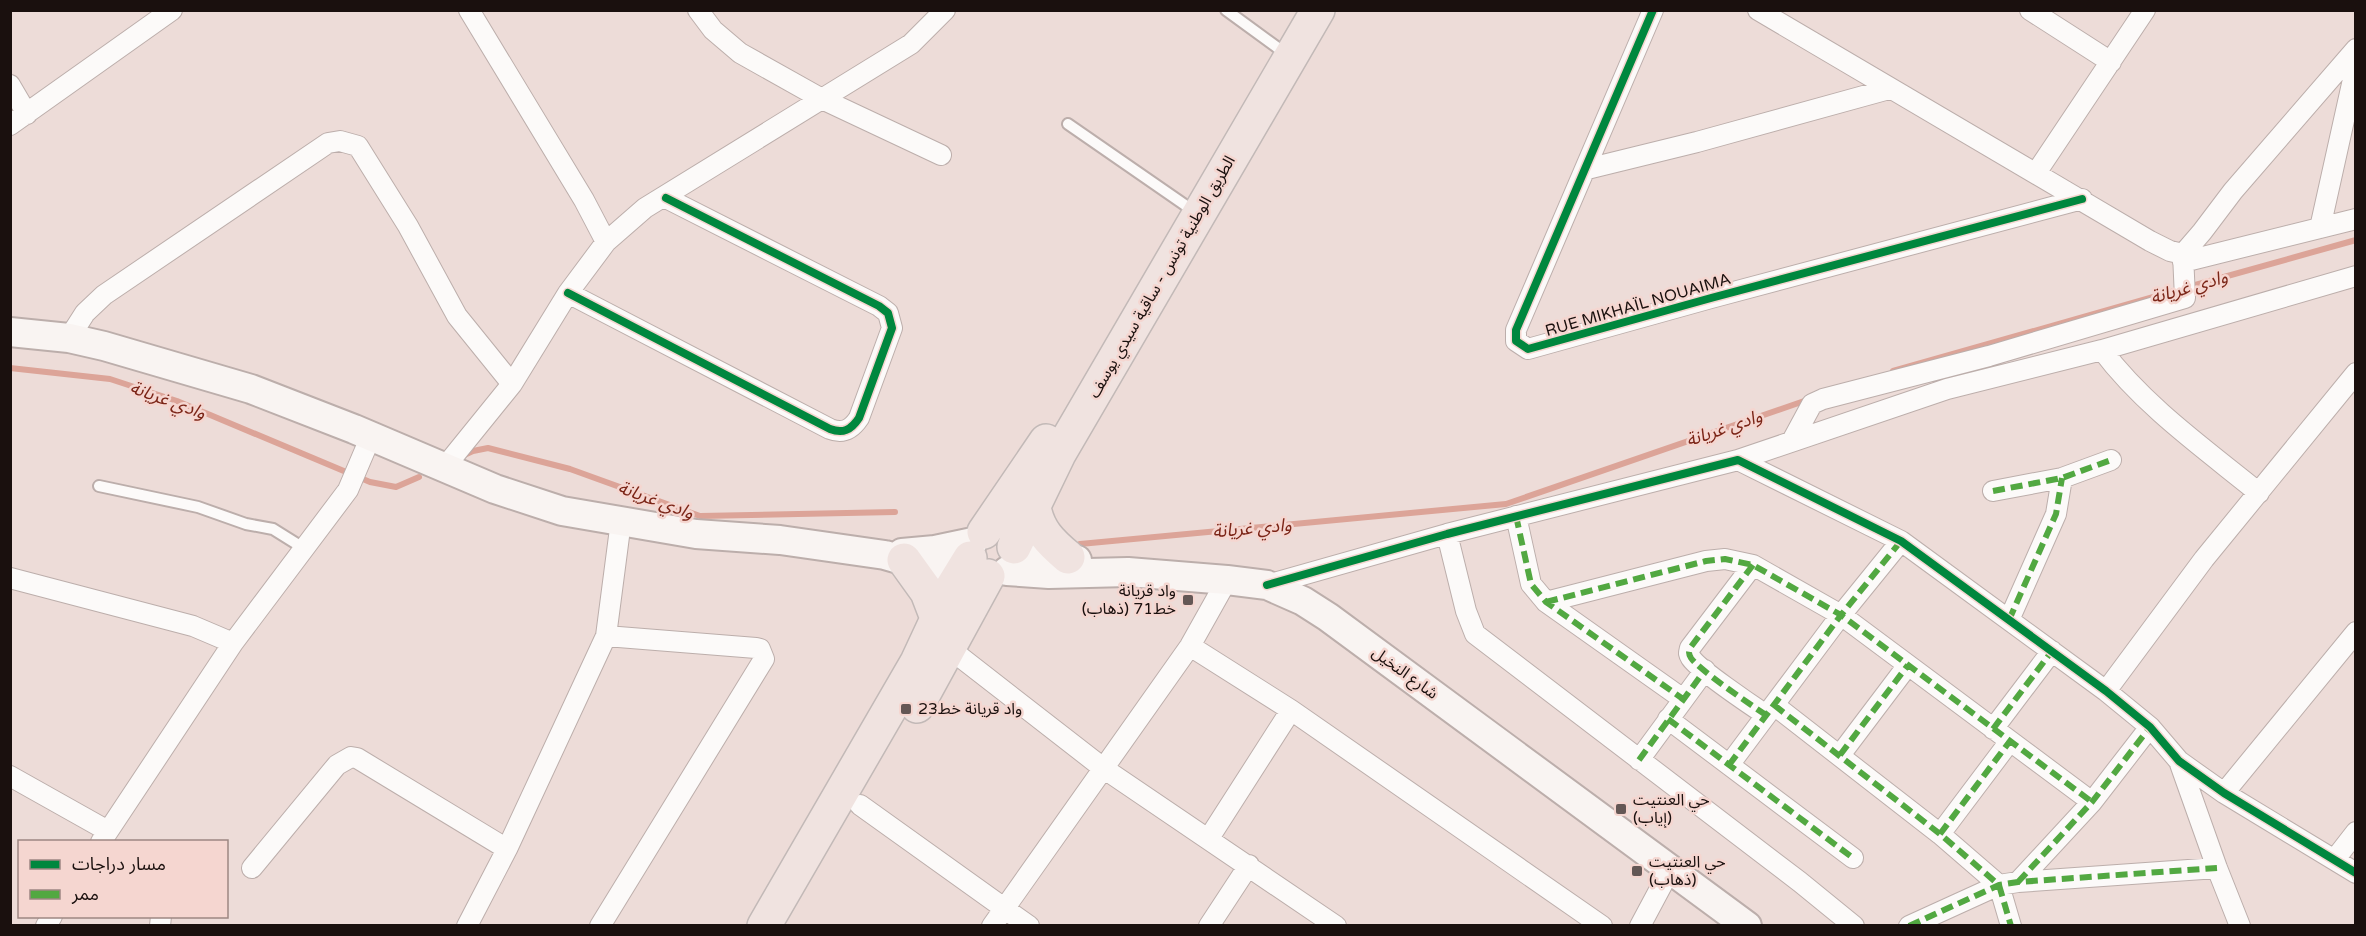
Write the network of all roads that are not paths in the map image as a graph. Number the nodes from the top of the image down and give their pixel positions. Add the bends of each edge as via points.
1 (172, 10) edge
2 (469, 10) edge
3 (698, 10) edge
4 (945, 10) edge
5 (1226, 10) edge
6 (1300, 10) edge
7 (1318, 10) edge
8 (1653, 10) edge
9 (1758, 10) edge
10 (2030, 10) edge
11 (2145, 10) edge
12 (1278, 48) junction
13 (2355, 49) edge
14 (2111, 62) junction
15 (2355, 66) edge
16 (10, 85) edge
17 (1889, 89) junction
18 (822, 99) junction
19 (19, 120) edge
20 (1068, 124) dead end
21 (941, 155) dead end
22 (1587, 169) junction
23 (2037, 173) junction
24 (666, 198) junction
25 (2082, 199) junction
26 (1185, 205) junction
27 (2355, 219) edge
28 (2320, 228) junction
29 (606, 242) junction
30 (2183, 258) junction
31 (2355, 276) edge
32 (568, 293) junction
33 (2186, 298) junction
34 (2191, 324) junction
35 (11, 335) edge
36 (69, 338) junction
37 (2102, 350) junction
38 (2355, 373) edge
39 (512, 384) junction
40 (1792, 441) junction
41 (365, 449) junction
42 (1738, 460) junction
43 (2111, 460) dead end
44 (444, 468) junction
45 (2062, 478) junction
46 (99, 486) dead end
47 (1993, 491) dead end
48 (2259, 493) junction
49 (1034, 507) junction
50 (1516, 516) junction
51 (621, 521) junction
52 (1447, 534) junction
53 (1901, 541) junction
54 (305, 549) junction
55 (895, 557) junction
56 (1068, 557) junction
57 (984, 560) junction
58 (1753, 565) junction
59 (1128, 573) junction
60 (10, 578) edge
61 (1227, 580) junction
62 (1267, 585) junction
63 (1546, 602) junction
64 (1841, 615) junction
65 (937, 618) junction
66 (2009, 620) junction
67 (2355, 632) edge
68 (606, 636) junction
69 (233, 643) junction
70 (1190, 646) junction
71 (950, 649) junction
72 (2052, 651) junction
73 (1908, 665) junction
74 (1705, 670) junction
75 (2106, 691) junction
76 (1683, 699) junction
77 (1291, 710) junction
78 (1770, 710) junction
79 (1668, 719) junction
80 (2150, 727) junction
81 (1993, 729) junction
82 (2010, 741) junction
83 (1840, 755) junction
84 (1639, 760) junction
85 (2179, 761) junction
86 (1729, 765) junction
87 (1103, 768) junction
88 (10, 776) edge
89 (2223, 793) junction
90 (2092, 802) junction
91 (860, 805) junction
92 (2355, 832) edge
93 (1940, 834) junction
94 (105, 836) edge
95 (1209, 838) junction
96 (507, 849) junction
97 (1853, 858) dead end
98 (2335, 859) junction
99 (1249, 865) junction
100 (252, 868) dead end
101 (1671, 868) junction
102 (2217, 868) junction
103 (2355, 873) edge
104 (2008, 883) junction
105 (1004, 909) junction
106 (467, 926) edge
107 (600, 926) edge
108 (764, 926) edge
109 (788, 926) edge
110 (992, 926) edge
111 (1029, 926) edge
112 (1209, 926) edge
113 (1336, 926) edge
114 (1602, 926) edge
115 (1640, 926) edge
116 (1747, 926) edge
117 (1854, 926) edge
118 (1909, 926) edge
119 (2011, 926) edge
120 (2240, 926) edge

1 - 19 street
2 - 29 street
3 - 18 street via 713,30 740,53
4 - 18 street via 911,44
5 - 12 lane
6 - 12 highway, الطريق الوطنية تونس - ساقية سيدي يوسف
7 - 49 highway, الطريق الوطنية تونس - ساقية سيدي يوسف via 1059,454
8 - 22 street, RUE MIKHAÏL NOUAIMA
9 - 17 street
10 - 14 street
11 - 14 street
12 - 26 highway, الطريق الوطنية تونس - ساقية سيدي يوسف
13 - 30 street via 2233,191
14 - 23 street
15 - 28 street
16 - 19 street
17 - 22 street
17 - 23 street
18 - 21 street
18 - 24 street
20 - 26 lane
22 - 25 street, RUE MIKHAÏL NOUAIMA via 1516,330 1516,341 1528,350
23 - 25 street
24 - 29 street via 645,208
24 - 32 street via 888,313 892,328 853,427 838,432 830,429
25 - 30 street
26 - 57 highway, الطريق الوطنية تونس - ساقية سيدي يوسف via 1038,455
27 - 28 street
28 - 30 street
29 - 32 street
30 - 33 street
31 - 34 street
32 - 39 street
33 - 34 street
33 - 40 street via 1989,356 1823,399 1812,404
34 - 37 street
35 - 36 main road
36 - 39 street via 85,313 104,295 328,143 340,141 358,146 457,316
36 - 41 main road via 251,389
37 - 40 street via 1947,389
37 - 48 street via 2120,374 2173,423
38 - 48 street
39 - 44 street
40 - 42 street
41 - 44 main road
41 - 54 street via 348,490
42 - 50 street
42 - 53 street
43 - 45 street
44 - 51 main road via 562,511
45 - 47 street
45 - 66 street via 2056,514
46 - 54 lane via 198,507 273,529
48 - 75 street via 2204,559
49 - 56 highway via 1044,534
49 - 57 highway, الطريق الوطنية تونس - ساقية سيدي يوسف
50 - 52 street
50 - 63 street via 1531,584
51 - 55 main road via 696,534 780,540
51 - 68 street
52 - 62 street
52 - 84 street via 1475,633
53 - 64 street
53 - 66 street
54 - 69 street
55 - 57 main road via 935,550
55 - 65 highway via 927,592
56 - 57 main road
56 - 59 main road
57 - 59 main road, شارع النخيل via 1049,574
57 - 65 highway, الطريق الوطنية تونس - ساقية سيدي يوسف
57 - 71 highway, الطريق الوطنية تونس - ساقية سيدي يوسف
58 - 63 street via 1725,559 1706,561
58 - 64 street
58 - 74 street via 1690,648 1691,659
59 - 61 main road, شارع النخيل
60 - 69 street via 193,626
61 - 62 main road, شارع النخيل
61 - 70 street
62 - 101 main road, شارع النخيل via 1328,616
63 - 76 street
64 - 73 street
64 - 78 street
65 - 108 highway, الطريق الوطنية تونس - ساقية سيدي يوسف via 917,662
66 - 72 street
67 - 89 street
68 - 96 street
68 - 107 street via 756,648 764,659
69 - 94 street
70 - 77 street
70 - 87 street
71 - 87 street
71 - 91 highway, الطريق الوطنية تونس - ساقية سيدي يوسف
72 - 75 street
72 - 81 street
73 - 81 street
73 - 83 street
74 - 76 street
74 - 78 street
75 - 80 street
76 - 79 street
77 - 95 street
77 - 114 street
78 - 83 street
78 - 86 street
79 - 84 street
79 - 86 street
80 - 85 street
80 - 90 street
81 - 82 street
82 - 90 street
82 - 93 street
83 - 93 street
84 - 117 street
85 - 89 street
85 - 102 street
86 - 97 street
87 - 95 street
87 - 105 street
88 - 94 street
89 - 98 street
90 - 104 street
91 - 105 street
91 - 109 highway, الطريق الوطنية تونس - ساقية سيدي يوسف
92 - 98 street
93 - 104 street
95 - 99 street
96 - 100 street via 351,757 338,765
96 - 106 street
98 - 103 street
99 - 112 street
99 - 113 street
101 - 115 street
101 - 116 main road, شارع النخيل
102 - 104 street
102 - 120 street
104 - 118 street
104 - 119 street
105 - 110 street
105 - 111 street

